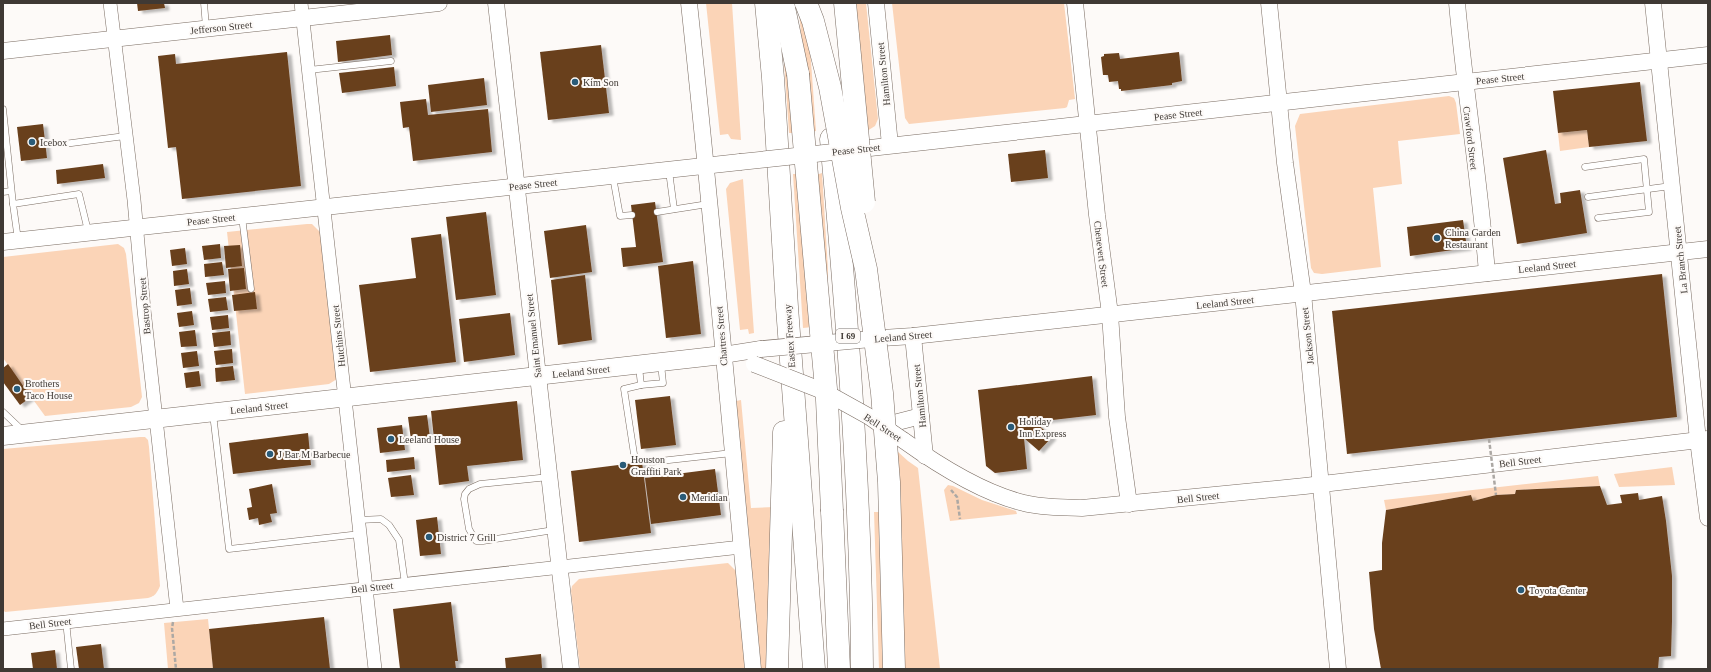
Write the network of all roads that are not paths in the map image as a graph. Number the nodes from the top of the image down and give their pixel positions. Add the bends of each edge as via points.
1 (110, 3) edge
2 (204, 3) edge
3 (439, 3) edge
4 (496, 3) edge
5 (689, 3) edge
6 (766, 3) edge
7 (783, 3) edge
8 (792, 3) edge
9 (806, 3) edge
10 (819, 3) edge
11 (845, 3) edge
12 (876, 3) edge
13 (1075, 3) edge
14 (1269, 3) edge
15 (1457, 3) edge
16 (1653, 3) edge
17 (302, 10) edge
18 (206, 28) junction
19 (114, 38) junction
20 (3, 51) edge
21 (1708, 55) edge
22 (1659, 60) junction
23 (391, 61) dead end
24 (309, 70) junction
25 (798, 74) junction
26 (1464, 82) junction
27 (1279, 102) junction
28 (3, 109) edge
29 (1088, 124) junction
30 (125, 136) junction
31 (64, 144) dead end
32 (890, 146) junction
33 (707, 165) junction
34 (1585, 167) dead end
35 (669, 170) junction
36 (613, 175) junction
37 (516, 186) junction
38 (1672, 186) junction
39 (1646, 189) junction
40 (11, 191) junction
41 (3, 192) edge
42 (1588, 197) dead end
43 (12, 204) junction
44 (710, 204) junction
45 (324, 207) junction
46 (674, 209) junction
47 (656, 212) dead end
48 (632, 215) dead end
49 (242, 216) junction
50 (1598, 218) dead end
51 (136, 227) junction
52 (88, 233) junction
53 (11, 241) edge
54 (1708, 249) edge
55 (1679, 252) junction
56 (866, 269) junction
57 (1487, 273) junction
58 (251, 289) dead end
59 (1303, 293) junction
60 (787, 307) junction
61 (1110, 314) junction
62 (913, 336) junction
63 (723, 355) junction
64 (757, 357) junction
65 (661, 362) junction
66 (638, 365) junction
67 (538, 376) junction
68 (641, 385) junction
69 (345, 398) junction
70 (3, 412) edge
71 (213, 413) junction
72 (921, 416) junction
73 (156, 419) junction
74 (882, 426) junction
75 (26, 434) junction
76 (3, 436) edge
77 (1703, 440) edge
78 (634, 454) dead end
79 (732, 454) junction
80 (925, 456) junction
81 (651, 462) dead end
82 (549, 477) junction
83 (1321, 484) junction
84 (1129, 504) junction
85 (1708, 518) edge
86 (359, 520) junction
87 (555, 530) junction
88 (360, 534) junction
89 (741, 547) junction
90 (559, 566) junction
91 (405, 584) junction
92 (366, 588) junction
93 (177, 609) junction
94 (66, 621) junction
95 (3, 629) edge
96 (71, 669) edge
97 (375, 669) edge
98 (571, 669) edge
99 (753, 669) edge
100 (777, 669) edge
101 (814, 669) edge
102 (839, 669) edge
103 (862, 669) edge
104 (894, 669) edge
105 (1338, 669) edge

1 - 19 street, Bastrop Street
2 - 18 lane
3 - 17 street, Jefferson Street via 345,11
4 - 37 street, Saint Emanuel Street
5 - 33 street, Chartres Street
6 - 60 highway, Eastex Freeway
7 - 25 highway
8 - 25 highway
9 - 56 highway, bridge via 830,87
10 - 103 highway, I 69 via 847,311 862,590
11 - 56 highway, bridge via 867,224
12 - 32 street, Hamilton Street
13 - 29 street, Chenevert Street
14 - 27 street, Jackson Street
15 - 26 street, Crawford Street
16 - 22 street, La Branch Street
17 - 18 street, Jefferson Street
17 - 24 street, Hutchins Street
18 - 19 street, Jefferson Street
19 - 20 street, Jefferson Street
19 - 30 street, Bastrop Street
21 - 22 street, Pease Street
22 - 26 street, Pease Street
22 - 38 street, La Branch Street
23 - 24 lane
24 - 45 street, Hutchins Street
25 - 102 highway, bridge via 827,400
26 - 27 street, Pease Street
26 - 57 street, Crawford Street
27 - 29 street, Pease Street
27 - 59 street, Jackson Street
28 - 40 lane
29 - 32 street, Pease Street
29 - 61 street, Chenevert Street
30 - 31 lane
30 - 51 street, Bastrop Street
32 - 33 street, Pease Street, bridge
33 - 35 street, Pease Street
33 - 44 street, Chartres Street
34 - 39 lane via 1644,159
35 - 36 street, Pease Street
35 - 46 lane
36 - 37 street, Pease Street
36 - 48 lane via 620,216
37 - 45 street, Pease Street
37 - 67 street, Saint Emanuel Street
38 - 39 lane
38 - 55 street, La Branch Street
39 - 42 lane
39 - 50 lane via 1649,212
40 - 41 lane
40 - 43 lane
43 - 52 lane via 79,194
43 - 53 lane
44 - 46 lane
44 - 63 street, Chartres Street
45 - 49 street, Pease Street
45 - 69 street, Hutchins Street
46 - 47 lane
49 - 51 street, Pease Street
49 - 58 lane
51 - 52 street, Pease Street
51 - 73 street, Bastrop Street
52 - 53 street, Pease Street
54 - 55 street, Leeland Street
55 - 57 street, Leeland Street
55 - 77 street, La Branch Street
56 - 104 highway, bridge via 882,392 889,482
57 - 59 street, Leeland Street
59 - 61 street, Leeland Street
59 - 83 street, Jackson Street
60 - 100 highway
60 - 101 highway, Eastex Freeway
61 - 62 street, Leeland Street
61 - 84 street, Chenevert Street via 1115,395
62 - 64 street, Leeland Street, bridge via 882,338
62 - 72 street, Hamilton Street
63 - 64 street, Bell Street
63 - 65 main road, Leeland Street
63 - 79 street, Chartres Street
64 - 74 street, Bell Street, bridge via 823,391
65 - 66 main road, Leeland Street
65 - 68 lane via 663,383
66 - 67 main road, Leeland Street
66 - 68 lane
67 - 69 main road, Leeland Street
67 - 82 street, Saint Emanuel Street
68 - 78 lane via 624,389
69 - 71 main road, Leeland Street
69 - 86 street, Hutchins Street
70 - 75 lane
71 - 73 main road, Leeland Street
71 - 88 lane via 229,549
72 - 74 street
72 - 80 street, Hamilton Street
73 - 75 main road, Leeland Street
73 - 93 street, Bastrop Street
74 - 80 street, Bell Street, bridge
75 - 76 main road, Leeland Street
77 - 83 street, Bell Street
77 - 85 street, La Branch Street
79 - 81 lane
79 - 89 street, Chartres Street
80 - 84 street, Bell Street via 982,488 1024,503 1082,508
82 - 87 street, Saint Emanuel Street
82 - 87 lane via 480,484 469,489 464,499 469,529 476,541
83 - 84 street, Bell Street
83 - 105 street, Jackson Street
86 - 88 street, Hutchins Street
86 - 91 lane via 380,519 389,525 400,540
87 - 90 street, Saint Emanuel Street
88 - 92 street, Hutchins Street
89 - 90 street, Bell Street
89 - 99 street, Chartres Street
90 - 91 street, Bell Street
90 - 98 street, Saint Emanuel Street
91 - 92 street, Bell Street
92 - 93 street, Bell Street
92 - 97 street, Hutchins Street
93 - 94 street, Bell Street
94 - 95 street, Bell Street
94 - 96 lane

